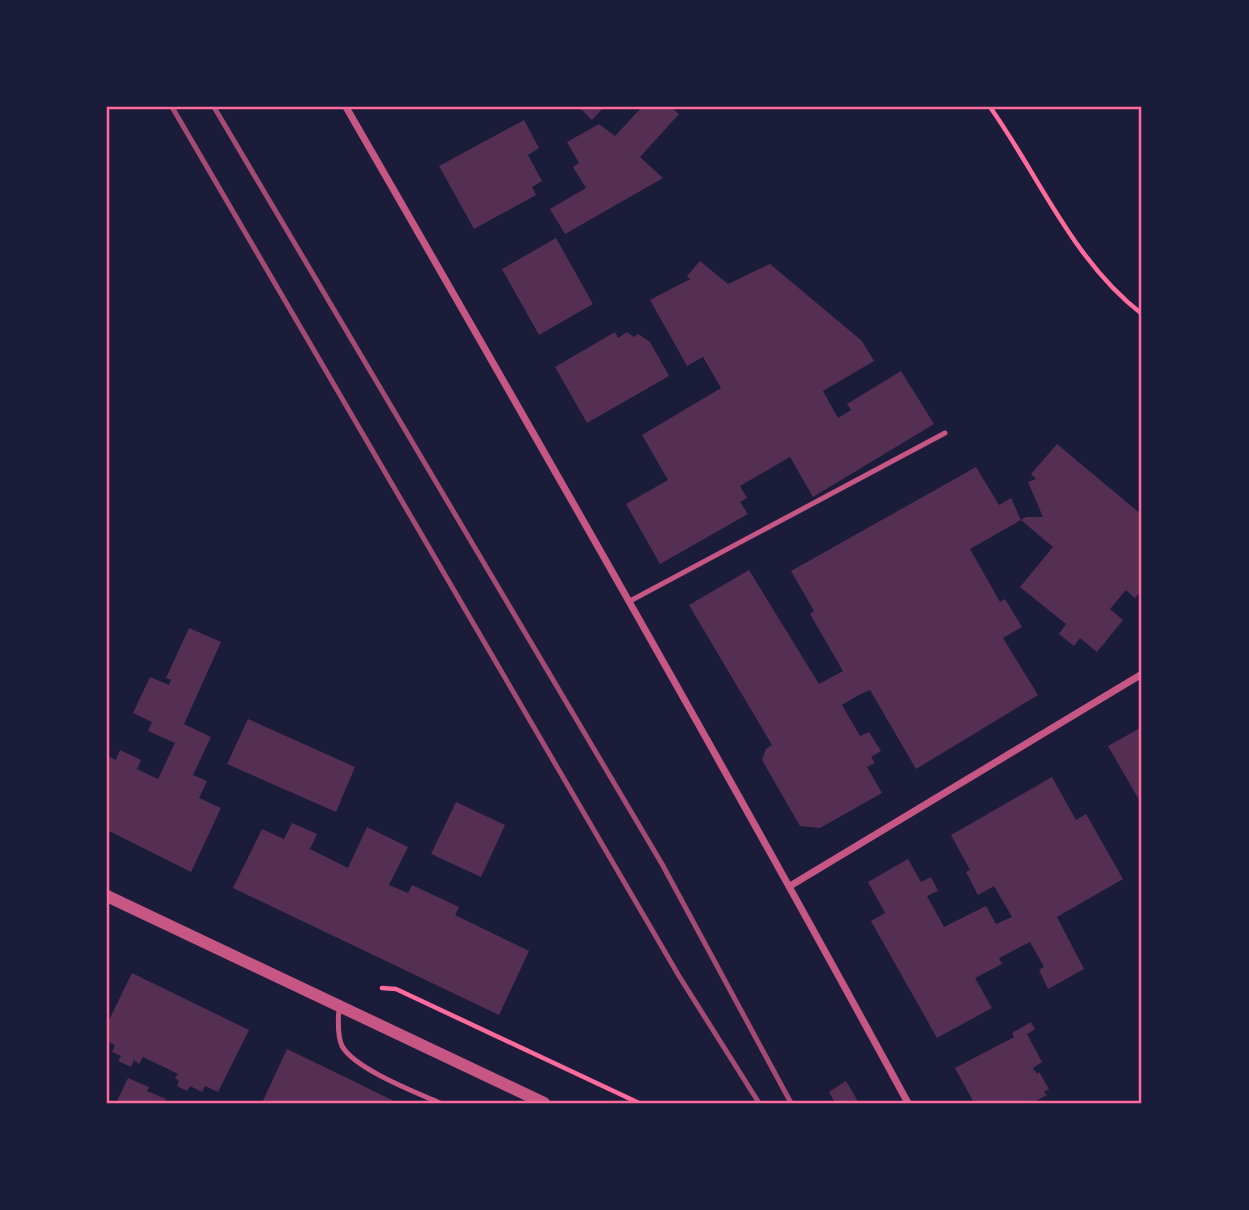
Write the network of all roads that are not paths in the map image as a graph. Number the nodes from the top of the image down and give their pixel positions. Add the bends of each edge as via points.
1 (346, 107) edge
2 (945, 433) dead end
3 (630, 601) junction
4 (1142, 674) edge
5 (790, 886) junction
6 (107, 896) edge
7 (339, 1005) junction
8 (440, 1103) edge
9 (544, 1103) edge
10 (908, 1103) edge

1 - 3 street
2 - 3 lane
3 - 5 street
4 - 5 street
5 - 10 street
6 - 7 street
7 - 8 lane via 339,1035 352,1057 373,1072
7 - 9 street

